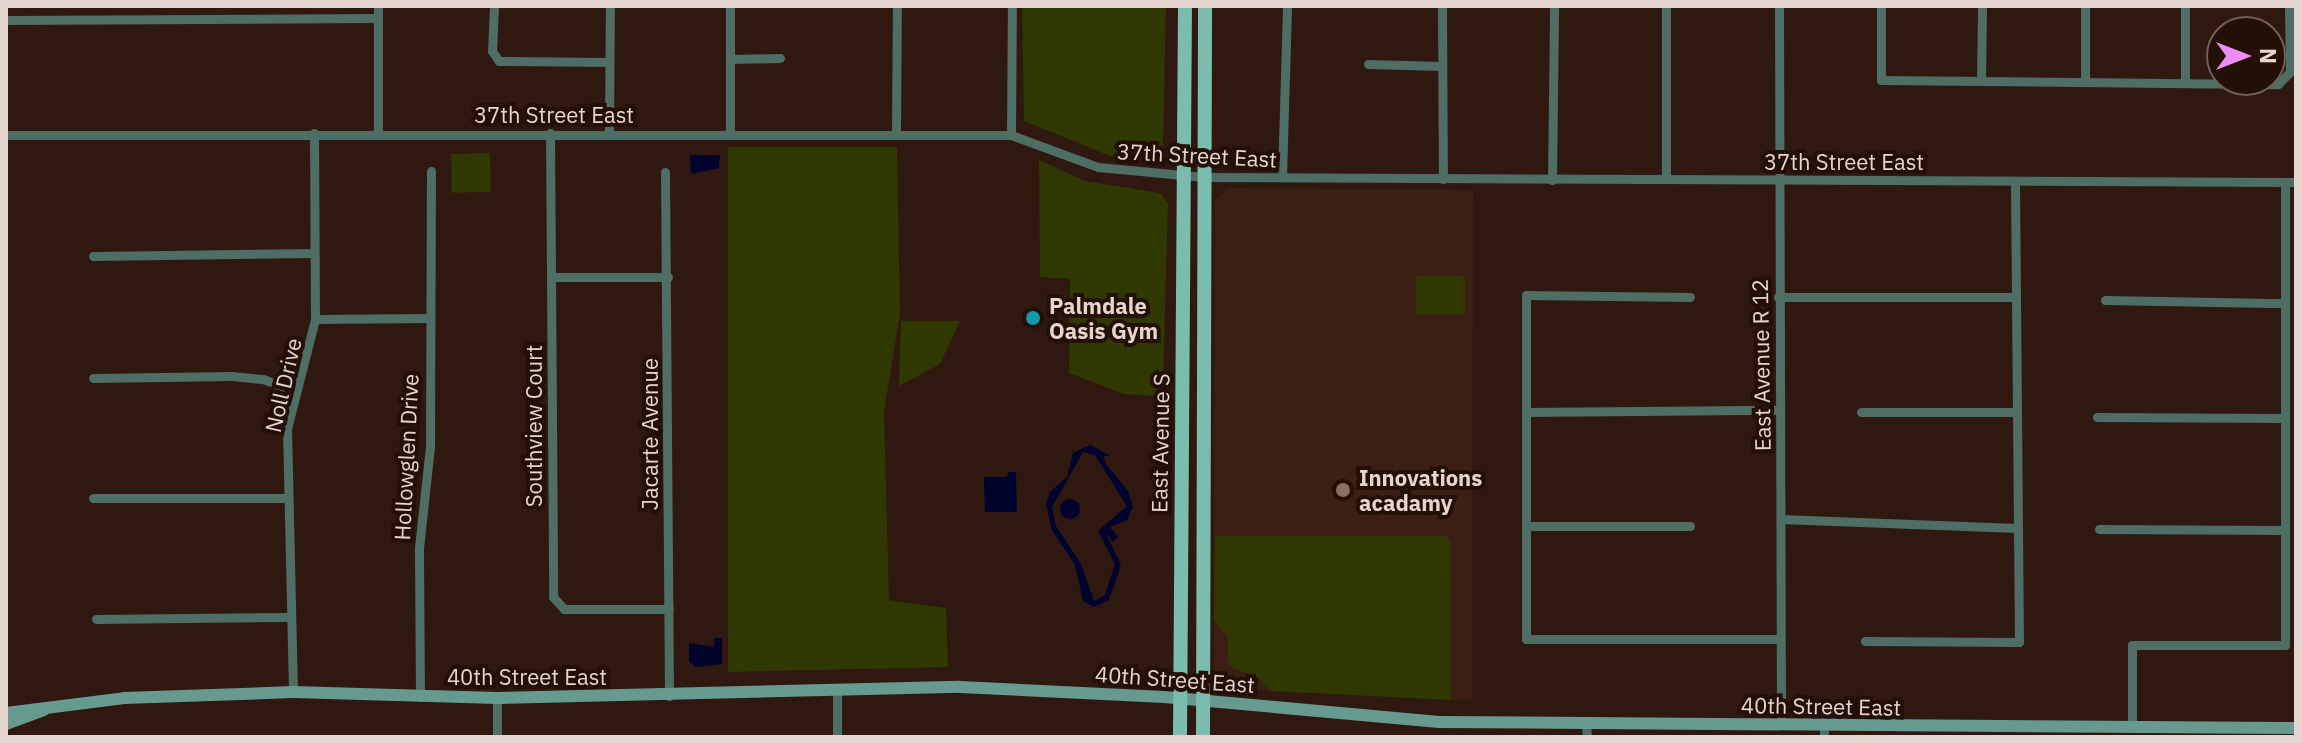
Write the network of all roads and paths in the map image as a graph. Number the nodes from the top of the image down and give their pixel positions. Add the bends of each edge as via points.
1 (23, 6) edge
2 (378, 6) edge
3 (494, 6) edge
4 (610, 6) edge
5 (730, 6) edge
6 (897, 6) edge
7 (1012, 6) edge
8 (1185, 6) edge
9 (1205, 6) edge
10 (1287, 6) edge
11 (1442, 6) edge
12 (1554, 6) edge
13 (1666, 6) edge
14 (1779, 6) edge
15 (1881, 6) edge
16 (1982, 6) edge
17 (2085, 6) edge
18 (2185, 6) edge
19 (2289, 6) edge
20 (378, 18) junction
21 (6, 20) edge
22 (23, 20) junction
23 (780, 58) dead end
24 (730, 59) junction
25 (609, 62) junction
26 (1368, 64) dead end
27 (1442, 66) junction
28 (2085, 79) junction
29 (1981, 81) junction
30 (2185, 82) junction
31 (314, 133) junction
32 (378, 133) junction
33 (550, 133) junction
34 (609, 134) junction
35 (730, 134) junction
36 (896, 134) junction
37 (6, 135) edge
38 (1011, 135) junction
39 (431, 171) dead end
40 (665, 172) dead end
41 (1184, 175) junction
42 (1204, 177) junction
43 (1282, 177) junction
44 (1443, 179) junction
45 (1666, 179) junction
46 (1779, 179) junction
47 (1552, 180) junction
48 (2015, 181) junction
49 (2291, 182) edge
50 (314, 253) junction
51 (93, 256) dead end
52 (551, 277) junction
53 (668, 277) junction
54 (1690, 297) dead end
55 (1778, 297) junction
56 (2016, 297) junction
57 (2105, 300) dead end
58 (2285, 303) junction
59 (430, 318) junction
60 (315, 319) junction
61 (93, 378) dead end
62 (296, 391) junction
63 (1779, 410) junction
64 (1526, 412) junction
65 (1861, 412) dead end
66 (2017, 412) junction
67 (2097, 417) dead end
68 (2285, 418) junction
69 (93, 498) dead end
70 (287, 498) junction
71 (1781, 519) junction
72 (1526, 526) junction
73 (1690, 526) dead end
74 (2017, 528) junction
75 (2099, 529) dead end
76 (2285, 530) junction
77 (669, 609) junction
78 (289, 617) junction
79 (96, 619) dead end
80 (1780, 639) junction
81 (1865, 641) dead end
82 (837, 690) junction
83 (293, 692) junction
84 (669, 696) junction
85 (420, 697) junction
86 (497, 698) junction
87 (1180, 700) junction
88 (1204, 702) junction
89 (52, 706) junction
90 (6, 713) edge
91 (6, 724) edge
92 (1781, 724) junction
93 (2132, 727) junction
94 (2296, 728) edge
95 (1586, 731) edge
96 (1824, 731) edge
97 (1957, 732) edge
98 (497, 737) edge
99 (837, 737) edge
100 (1180, 737) edge
101 (1203, 737) edge

1 - 22 street
2 - 20 street
3 - 25 street via 492,51 499,61
4 - 25 street
5 - 24 street
6 - 36 street
7 - 38 street
8 - 41 main road, East Avenue S
9 - 42 main road, East Avenue S
10 - 43 street
11 - 27 street
12 - 47 street
13 - 45 street
14 - 46 street, East Avenue R 12
15 - 29 street via 1881,80
16 - 29 street
17 - 28 street
18 - 30 street
19 - 30 street via 2290,72 2278,84
20 - 22 street
20 - 32 street
21 - 22 street
23 - 24 street
24 - 35 street
25 - 34 street
26 - 27 street
27 - 44 street
28 - 29 street
28 - 30 street
31 - 32 street, 37th Street East
31 - 37 street, 37th Street East
31 - 50 street, Noll Drive
32 - 33 street, 37th Street East
33 - 34 street, 37th Street East
33 - 52 street, Southview Court
34 - 35 street, 37th Street East
35 - 36 street, 37th Street East
36 - 38 street, 37th Street East
38 - 41 street, 37th Street East via 1098,167
39 - 59 street, Hollowglen Drive
40 - 53 street, Jacarte Avenue
41 - 42 street, 37th Street East
41 - 87 main road, East Avenue S
42 - 43 street, 37th Street East
42 - 88 main road, East Avenue S
43 - 44 street, 37th Street East
44 - 47 street, 37th Street East
45 - 46 street, 37th Street East
45 - 47 street, 37th Street East
46 - 48 street, 37th Street East
46 - 55 street, East Avenue R 12
48 - 49 street, 37th Street East
48 - 56 street
49 - 58 street
50 - 51 street
50 - 60 street, Noll Drive
52 - 53 street
52 - 77 street, Southview Court via 553,597 564,609
53 - 77 street, Jacarte Avenue
54 - 64 street via 1526,295
55 - 56 street
55 - 63 street, East Avenue R 12
56 - 66 street
57 - 58 street
58 - 68 street
59 - 60 street
59 - 85 street, Hollowglen Drive via 430,447 419,548
60 - 62 street, Noll Drive via 310,357
61 - 62 street via 232,376 263,379
62 - 70 street, Noll Drive via 287,429
63 - 64 street
63 - 71 street, East Avenue R 12
64 - 72 street
65 - 66 street
66 - 74 street
67 - 68 street
68 - 76 street
69 - 70 street
70 - 78 street, Noll Drive
71 - 74 street
71 - 80 street, East Avenue R 12
72 - 73 street
72 - 80 street via 1526,639
74 - 81 street via 2019,642
75 - 76 street
76 - 93 street via 2285,645 2132,645
77 - 84 street, Jacarte Avenue
78 - 79 street
78 - 83 street, Noll Drive
80 - 92 street, East Avenue R 12
82 - 84 main road, 40th Street East
82 - 87 main road, 40th Street East via 984,687
82 - 99 street
83 - 85 main road, 40th Street East
83 - 89 main road, 40th Street East
84 - 86 main road, 40th Street East
85 - 86 main road, 40th Street East
86 - 98 street
87 - 88 main road, 40th Street East
87 - 100 main road, East Avenue S
88 - 95 main road, 40th Street East
88 - 101 main road, East Avenue S
89 - 90 main road, 40th Street East
89 - 91 main road, 40th Street East
92 - 95 main road, 40th Street East
92 - 96 main road, 40th Street East
93 - 94 main road, 40th Street East
93 - 97 main road, 40th Street East
96 - 97 main road, 40th Street East

